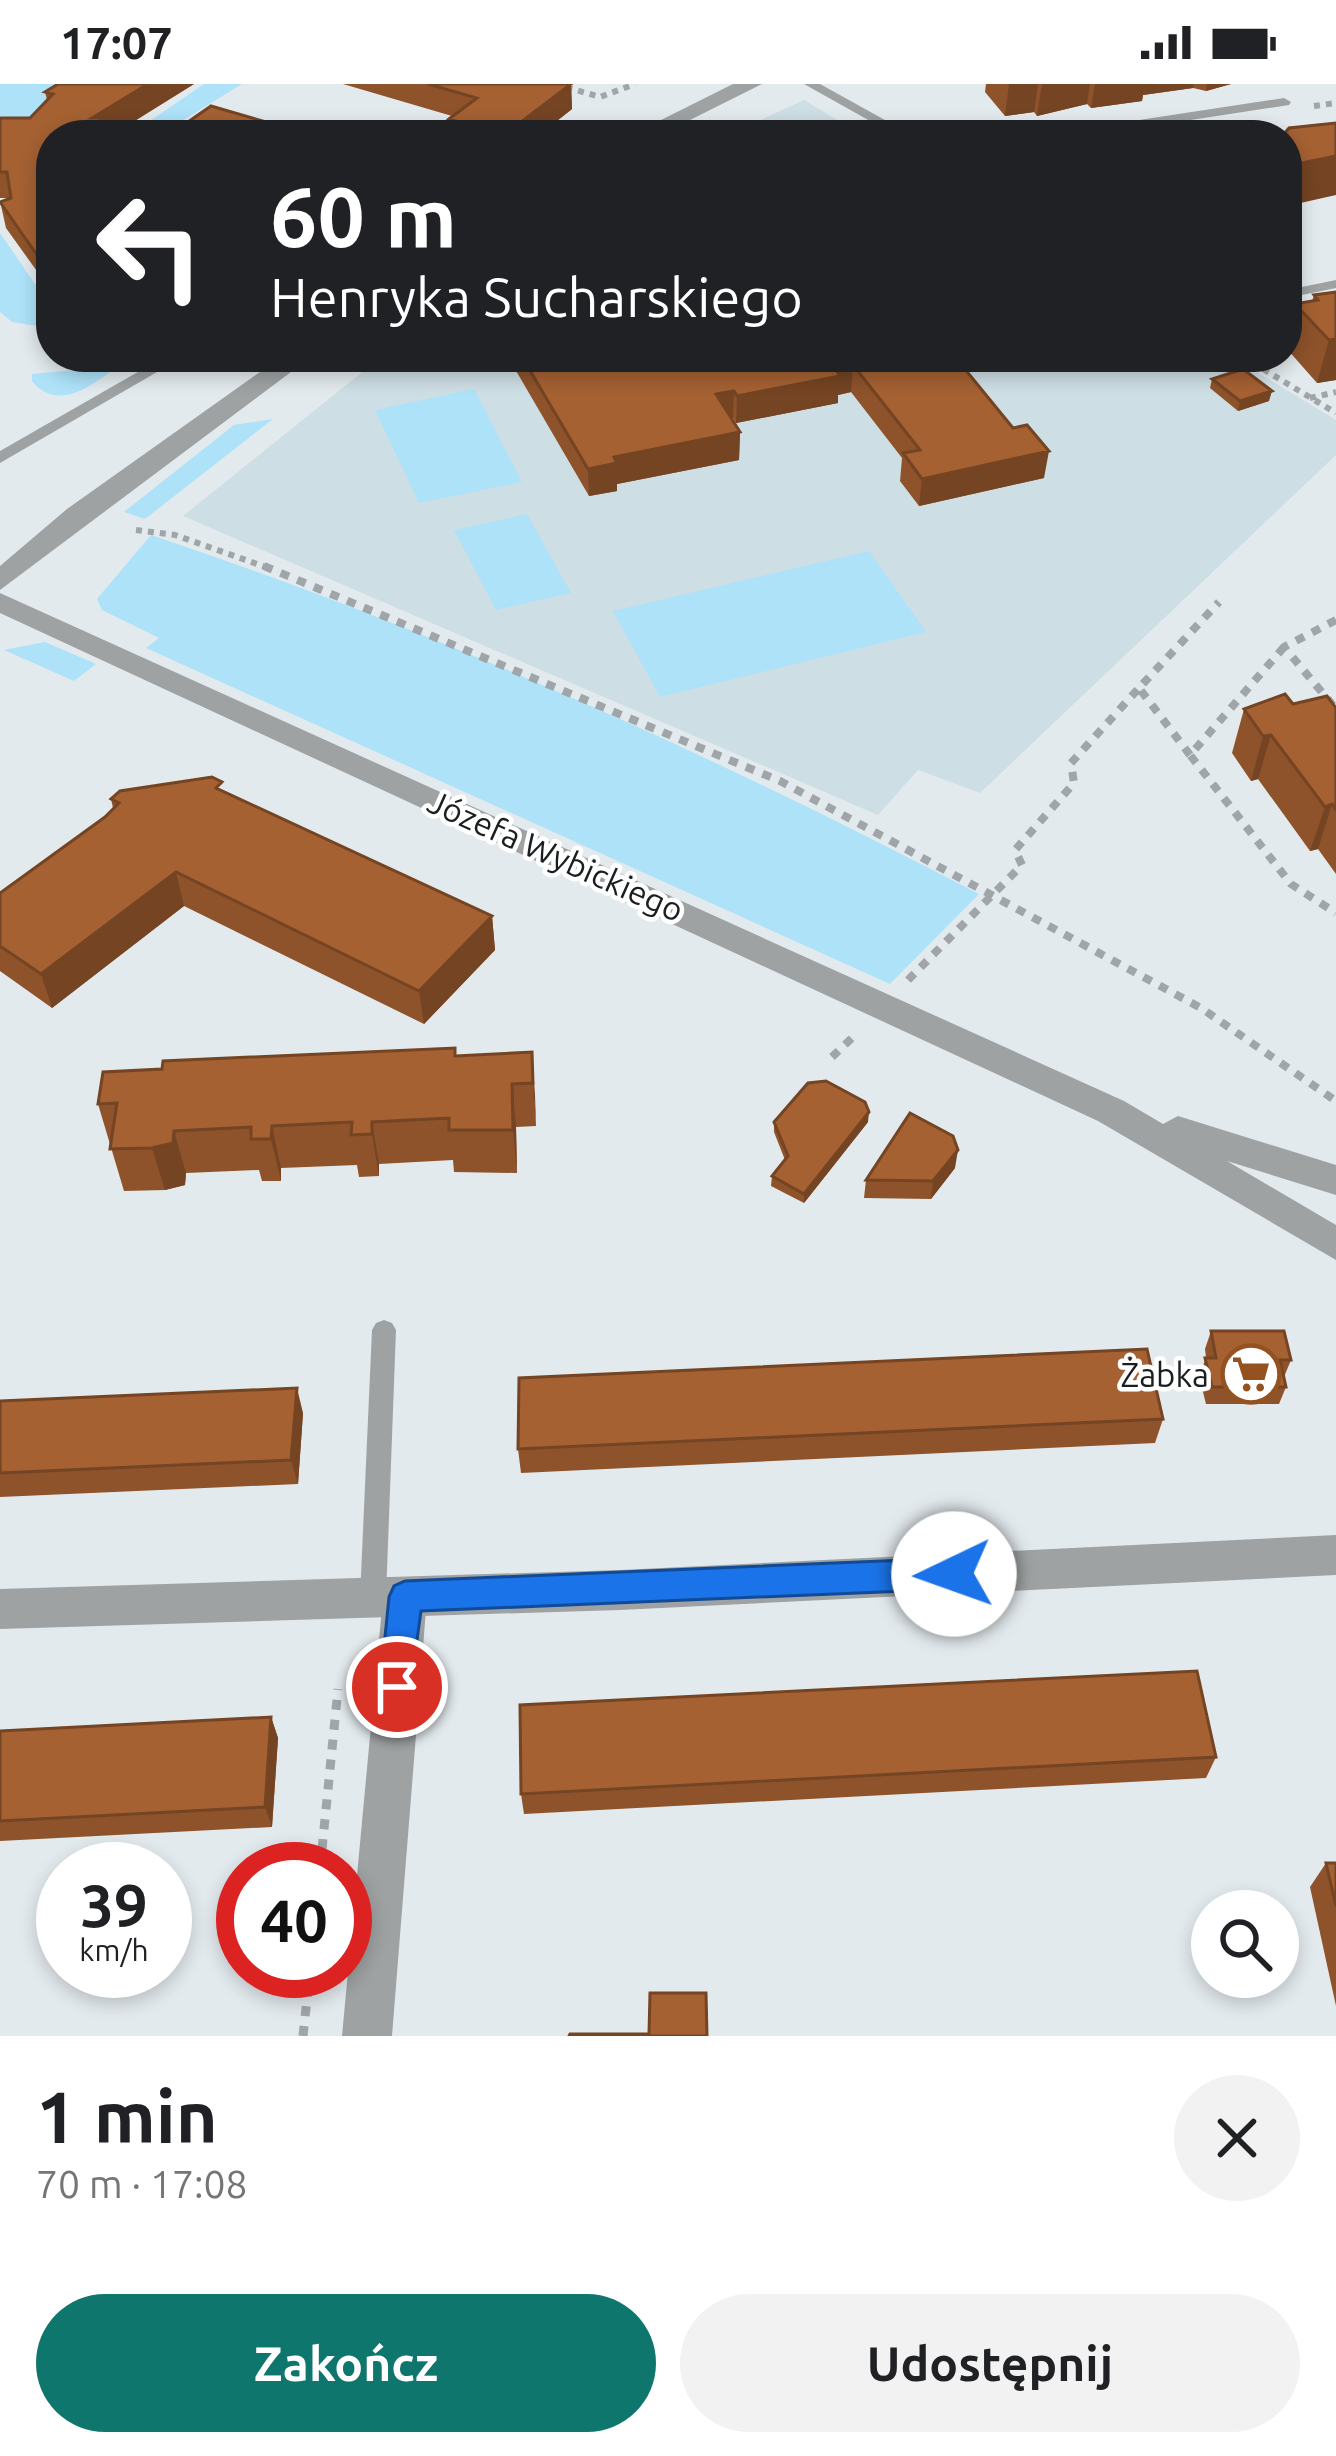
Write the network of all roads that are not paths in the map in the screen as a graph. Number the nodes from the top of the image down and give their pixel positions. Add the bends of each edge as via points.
1 (752, 84) edge
2 (810, 84) edge
3 (1284, 102) dead end
4 (674, 120) edge
5 (877, 120) edge
6 (1166, 120) edge
7 (1336, 284) edge
8 (1302, 290) edge
9 (149, 372) edge
10 (277, 372) edge
11 (0, 458) edge
12 (0, 581) edge
13 (0, 602) edge
14 (1111, 1111) junction
15 (1336, 1180) edge
16 (1336, 1244) edge
17 (384, 1330) dead end
18 (1336, 1555) edge
19 (389, 1597) junction
20 (0, 1609) edge
21 (367, 2036) edge

1 - 4 street
2 - 5 lane
3 - 6 lane
7 - 8 lane
9 - 11 lane
10 - 12 street via 77,514
13 - 14 street, Józefa Wybickiego
14 - 15 street, Józefa Wybickiego
14 - 16 street, Józefa Wybickiego
17 - 19 lane
18 - 19 street
19 - 20 street
19 - 21 street

